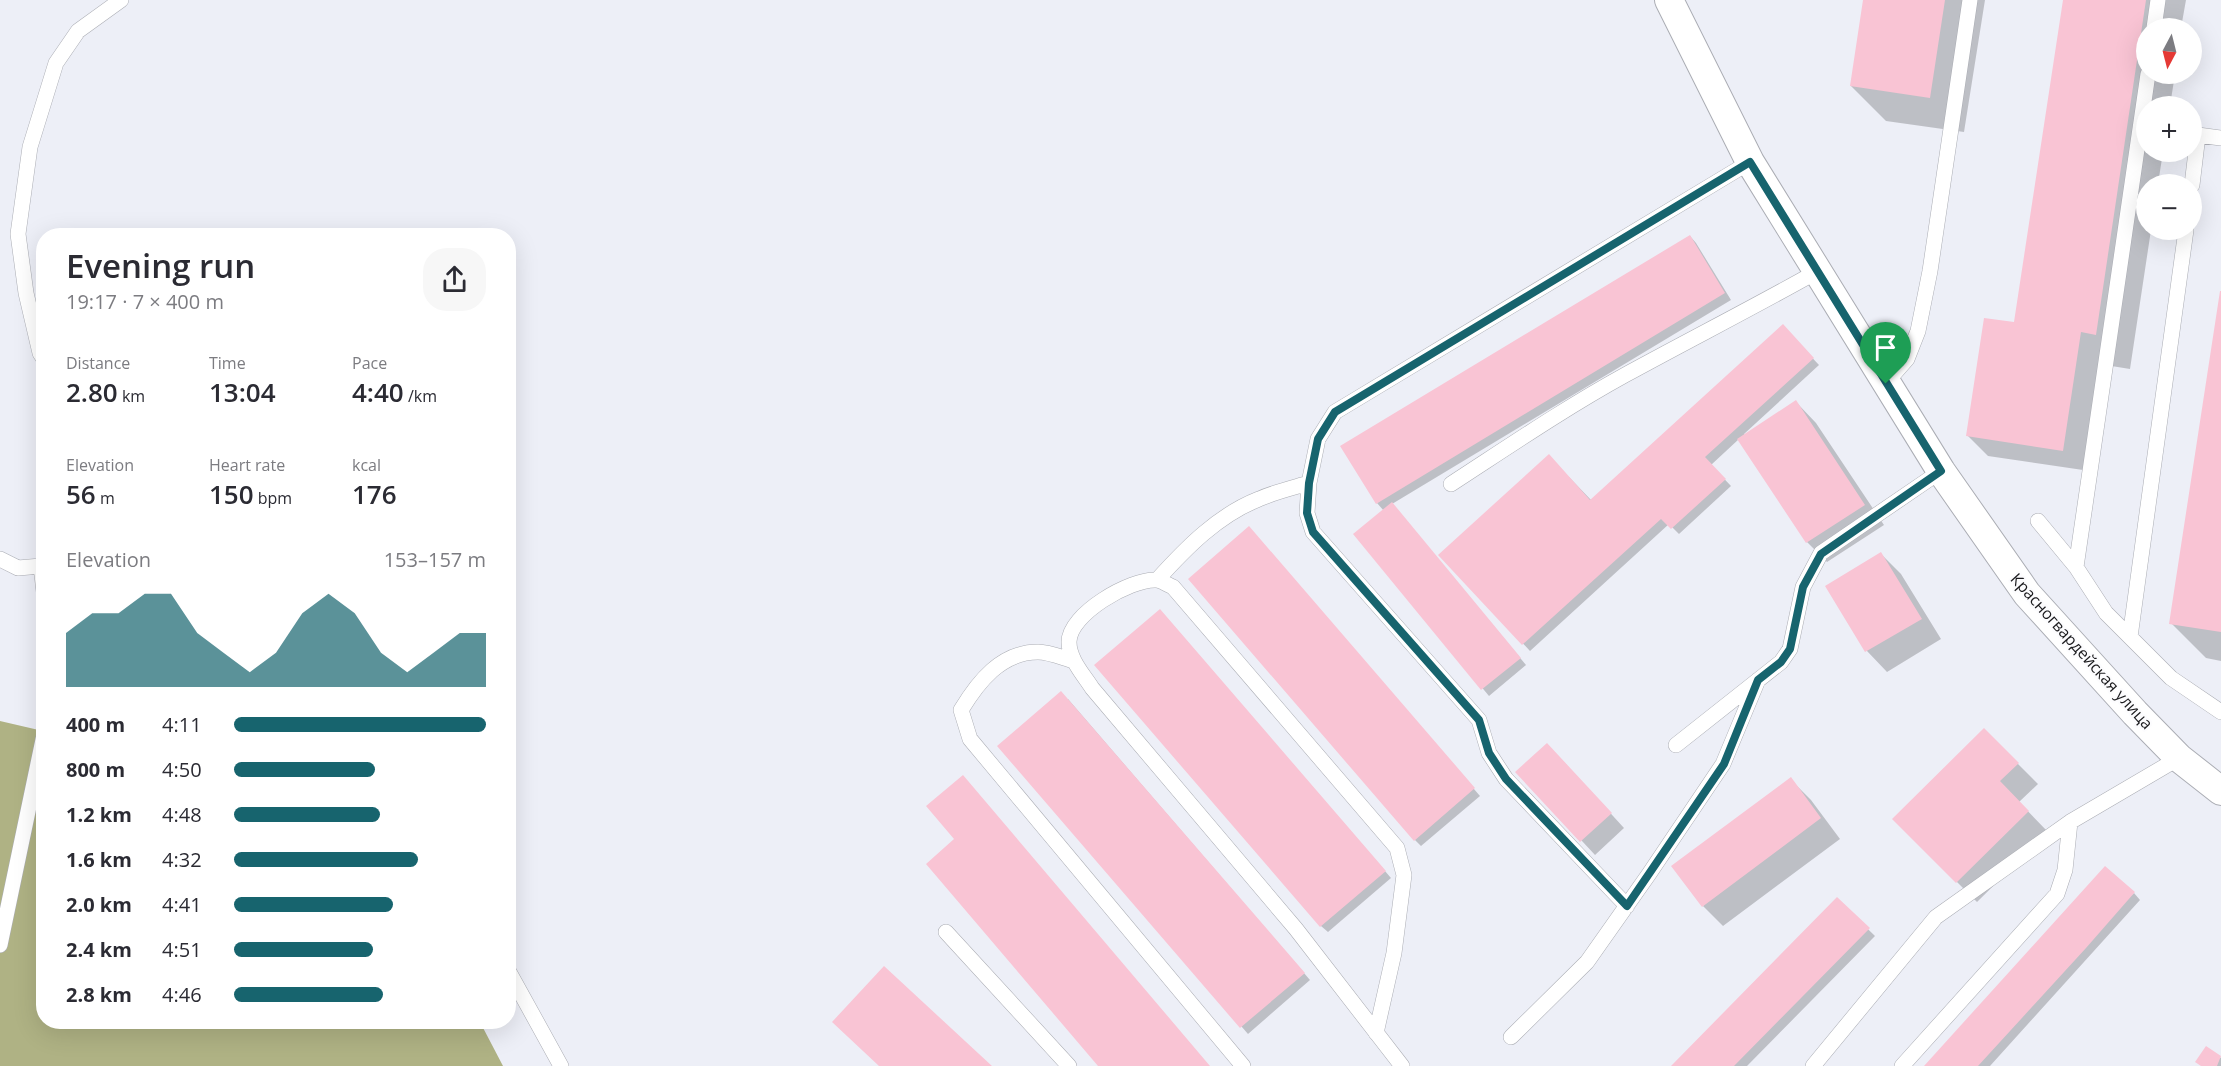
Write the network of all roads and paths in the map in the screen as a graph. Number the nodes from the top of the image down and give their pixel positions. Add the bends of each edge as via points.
1 (121, 0) edge
2 (1669, 0) edge
3 (1970, 0) edge
4 (2158, 0) edge
5 (2155, 18) edge
6 (2147, 84) edge
7 (2221, 138) edge
8 (1750, 162) junction
9 (2193, 174) edge
10 (2185, 240) edge
11 (1818, 271) junction
12 (36, 336) edge
13 (1886, 384) junction
14 (1941, 471) junction
15 (1309, 483) junction
16 (1451, 484) dead end
17 (2038, 521) dead end
18 (0, 559) edge
19 (36, 565) edge
20 (2076, 567) junction
21 (1157, 580) junction
22 (2130, 637) junction
23 (1074, 661) junction
24 (1758, 680) junction
25 (2221, 712) edge
26 (1677, 745) dead end
27 (2179, 758) junction
28 (36, 773) edge
29 (2221, 791) edge
30 (2070, 822) junction
31 (1627, 906) junction
32 (946, 932) dead end
33 (0, 945) edge
34 (516, 984) edge
35 (1376, 1033) junction
36 (1511, 1037) dead end
37 (561, 1066) edge
38 (1069, 1066) edge
39 (1243, 1066) edge
40 (1402, 1066) edge
41 (1813, 1066) edge
42 (1902, 1066) edge

1 - 12 lane via 78,31 56,63 30,147 18,234
2 - 8 street, Красногвардейская улица
3 - 13 lane via 1918,331 1907,359
4 - 5 lane
6 - 20 lane
7 - 9 lane via 2198,135
8 - 11 street, Красногвардейская улица
8 - 15 lane via 1335,412 1318,439
10 - 22 lane
11 - 13 street, Красногвардейская улица
11 - 16 lane via 1623,376
13 - 14 street, Красногвардейская улица
14 - 24 lane via 1821,554 1803,587 1790,649 1781,662
14 - 27 street, Красногвардейская улица via 2027,594
15 - 21 lane via 1258,499 1231,513 1192,542
15 - 31 lane via 1307,513 1313,532 1479,720 1489,753 1506,779
17 - 20 lane
18 - 19 lane via 18,568
20 - 22 lane via 2106,613
21 - 23 lane via 1136,583 1108,595 1078,621 1069,640
21 - 35 lane via 1173,587 1397,848 1404,875 1394,953
22 - 25 lane via 2171,678
23 - 35 lane via 1092,688 1296,929
23 - 39 lane via 1039,652 1004,660 976,684 961,711 970,739
24 - 26 lane
24 - 31 lane via 1724,764
27 - 29 street, Красногвардейская улица
27 - 30 lane
28 - 33 lane
30 - 41 lane via 1936,917
30 - 42 lane via 2065,870 2057,894
31 - 36 lane via 1587,962
32 - 38 lane
34 - 37 lane
35 - 40 lane

